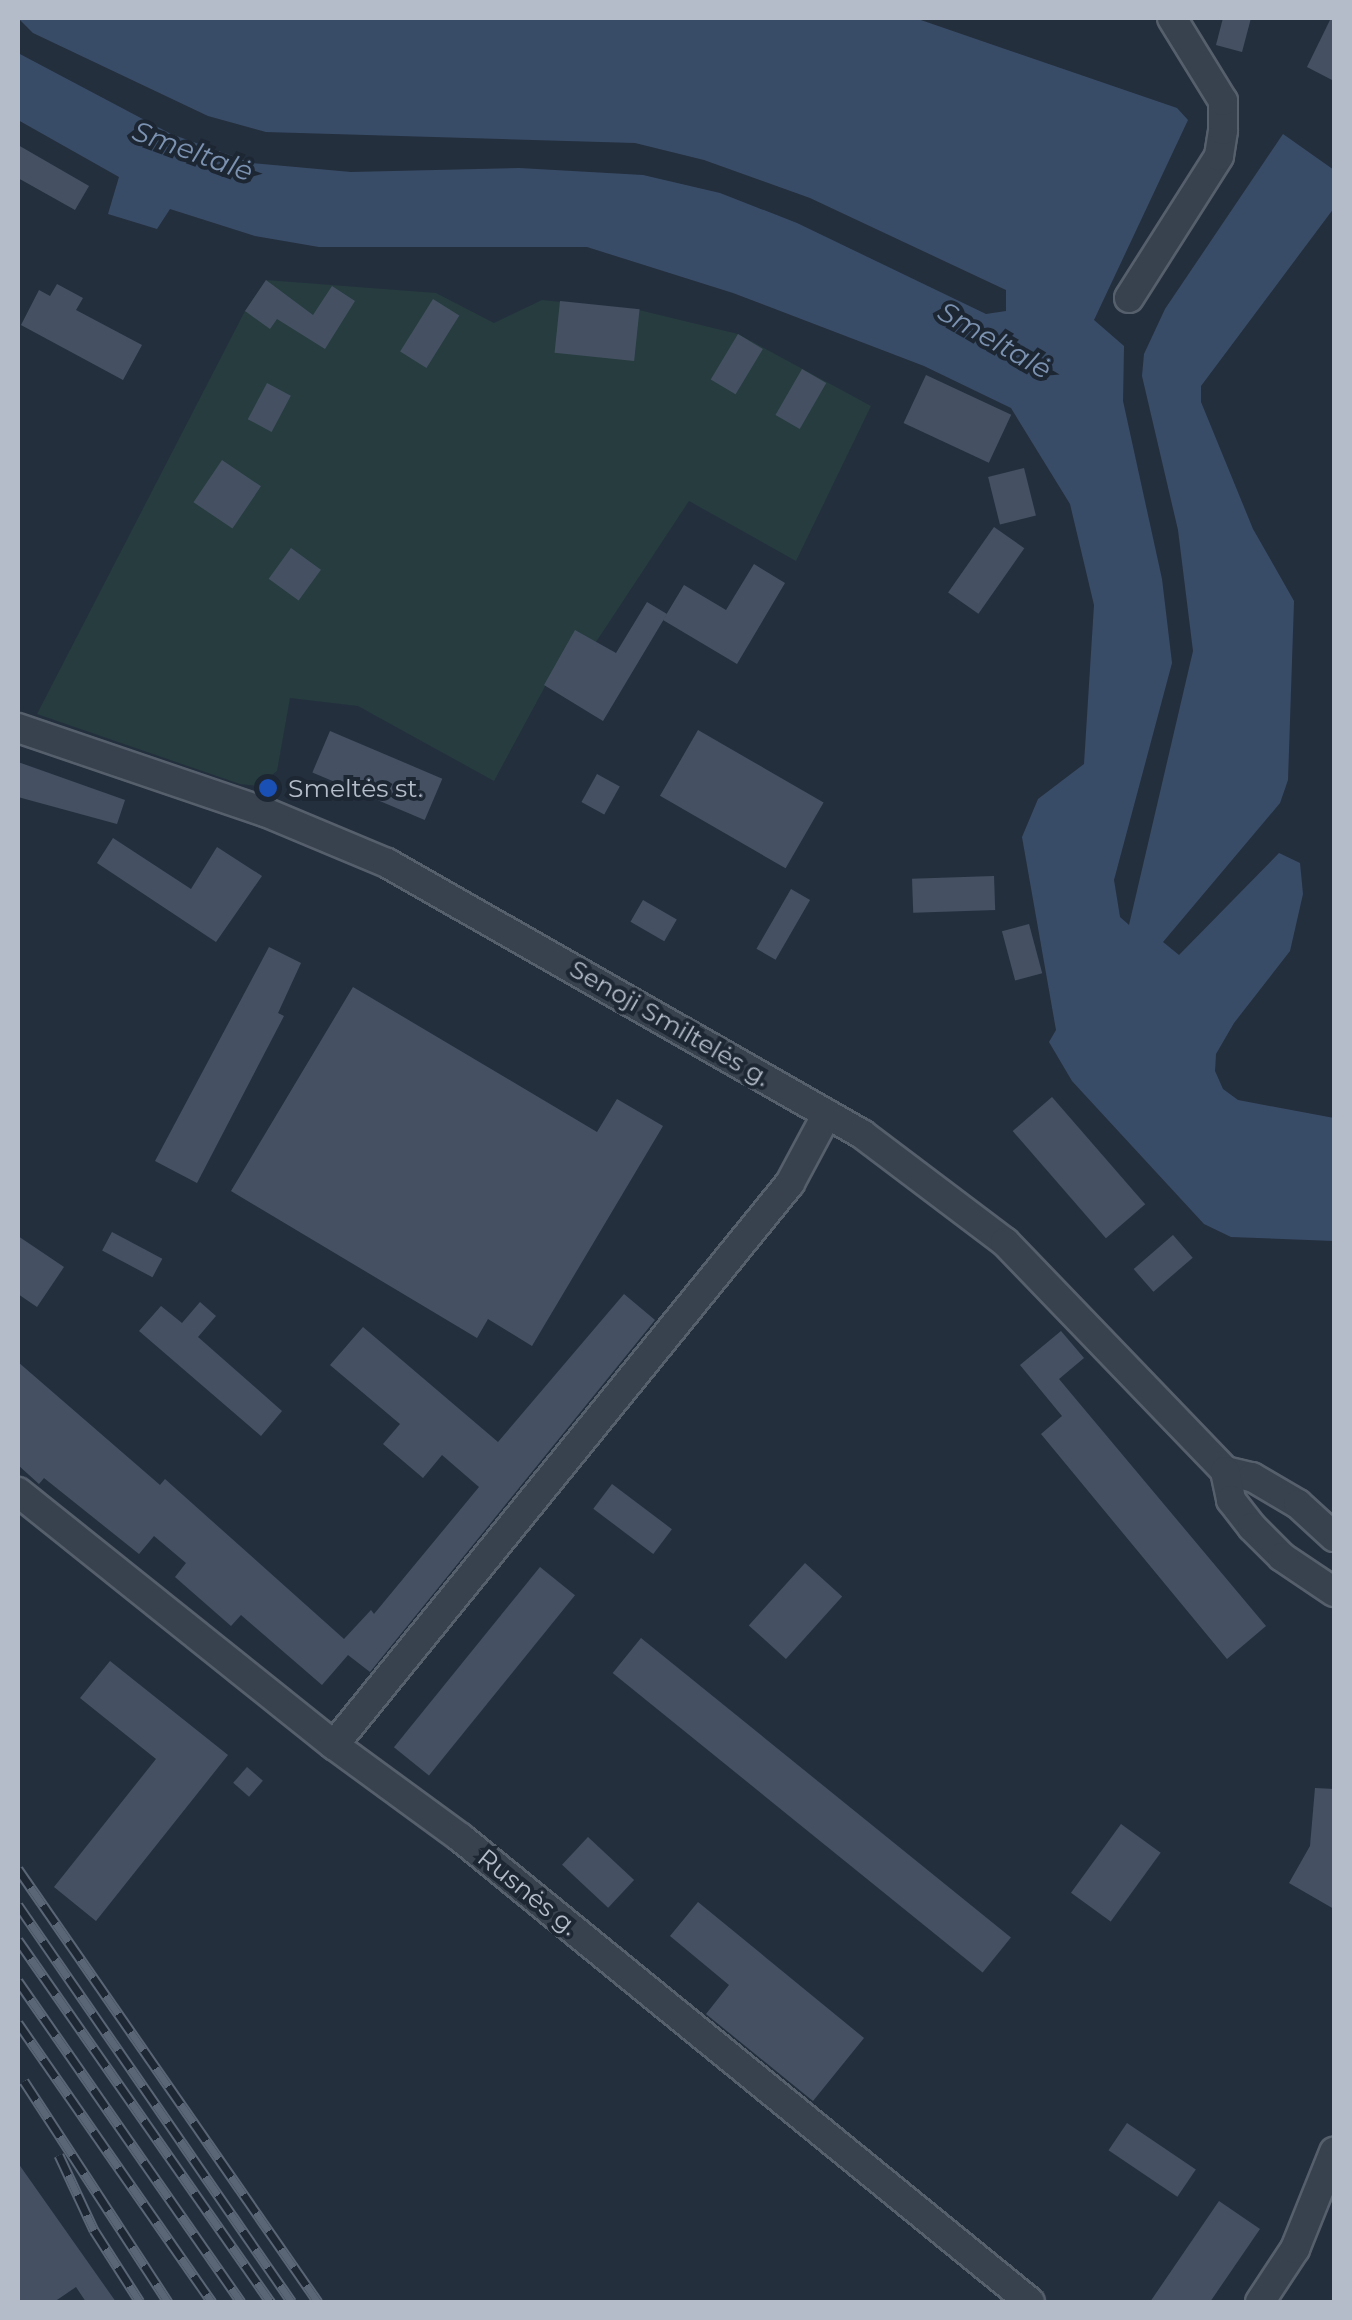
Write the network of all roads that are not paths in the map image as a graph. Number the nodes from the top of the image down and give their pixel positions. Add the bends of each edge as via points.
1 (1172, 18) edge
2 (1129, 298) dead end
3 (18, 728) edge
4 (827, 1114) junction
5 (1224, 1470) junction
6 (18, 1492) edge
7 (1334, 1536) edge
8 (1334, 1592) edge
9 (334, 1745) junction
10 (1334, 2152) edge
11 (1030, 2302) edge
12 (1260, 2302) edge

1 - 2 street via 1223,101 1221,143
3 - 4 street, Senoji Smiltelės g. via 265,812 387,863
4 - 5 street, Senoji Smiltelės g. via 905,1162 1005,1242
4 - 9 street via 790,1183
5 - 7 street, Senoji Smiltelės g. via 1298,1504
5 - 8 street, Senoji Smiltelės g. via 1231,1500 1252,1526 1282,1557
6 - 9 street, Rusnės g.
9 - 11 street, Rusnės g. via 461,1838
10 - 12 street via 1295,2249

